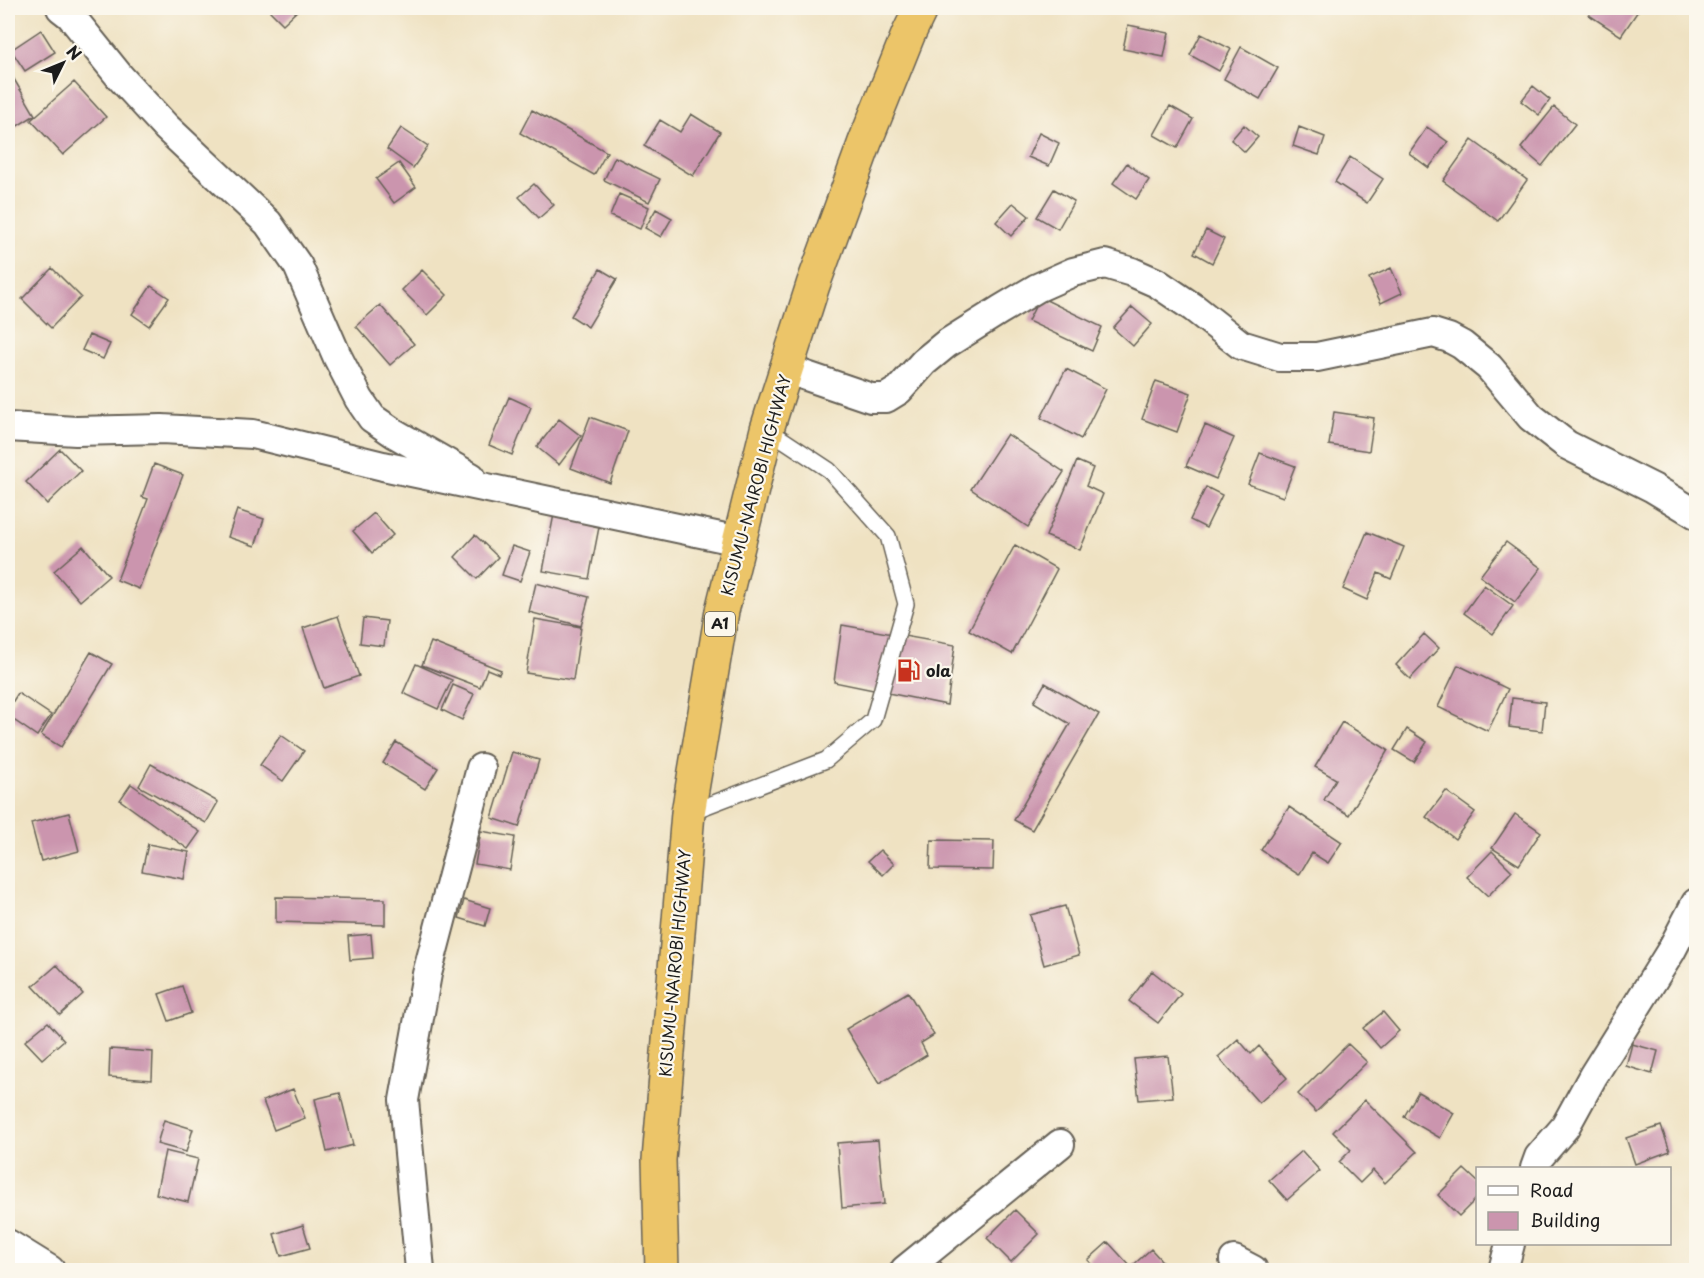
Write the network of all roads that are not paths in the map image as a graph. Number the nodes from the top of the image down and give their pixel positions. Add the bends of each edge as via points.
1 (61, 8) edge
2 (921, 8) edge
3 (786, 369) junction
4 (8, 428) edge
5 (767, 429) junction
6 (493, 489) junction
7 (1696, 514) edge
8 (739, 541) junction
9 (481, 768) dead end
10 (688, 813) junction
11 (1696, 903) edge
12 (1060, 1144) dead end
13 (1535, 1167) edge
14 (8, 1244) edge
15 (1510, 1245) edge
16 (50, 1270) edge
17 (420, 1270) edge
18 (662, 1270) edge
19 (905, 1270) edge
20 (1503, 1270) edge

1 - 6 street via 166,127 268,223 298,266 337,356 372,417
2 - 3 highway, KISUMU-NAIROBI HIGHWAY / A1 via 865,142
3 - 5 highway, KISUMU-NAIROBI HIGHWAY / A1
3 - 7 street via 871,398 886,398 946,344 1000,310 1073,272 1106,264 1157,283 1241,345 1280,357 1317,357 1434,333 1449,338 1489,367 1531,417 1568,446
4 - 6 street via 253,434
5 - 8 highway, KISUMU-NAIROBI HIGHWAY / A1
5 - 10 lane via 829,470 888,536 906,604 873,720 826,760
6 - 8 street
8 - 10 highway, KISUMU-NAIROBI HIGHWAY / A1 via 722,611
9 - 17 street via 427,974 404,1100
10 - 18 highway, KISUMU-NAIROBI HIGHWAY / A1 via 658,1160
11 - 13 street via 1565,1127 1539,1157
12 - 19 street
14 - 16 street
15 - 20 street

